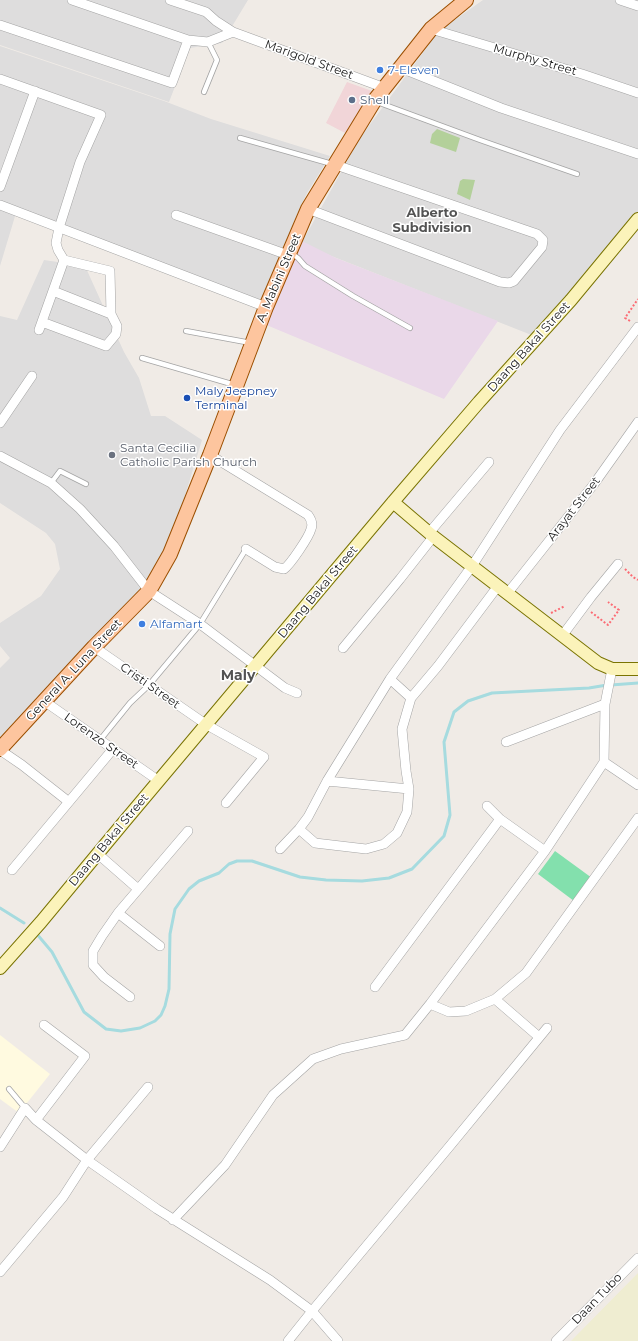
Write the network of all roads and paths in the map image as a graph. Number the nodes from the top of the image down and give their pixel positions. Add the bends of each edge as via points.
1 (72, 0) edge
2 (170, 0) edge
3 (466, 0) edge
4 (620, 0) edge
5 (638, 6) edge
6 (0, 25) edge
7 (431, 29) junction
8 (233, 32) junction
9 (188, 40) junction
10 (208, 42) junction
11 (401, 68) junction
12 (0, 79) edge
13 (385, 88) junction
14 (35, 91) junction
15 (204, 92) dead end
16 (638, 93) edge
17 (374, 101) junction
18 (240, 138) dead end
19 (638, 154) edge
20 (336, 165) junction
21 (577, 174) dead end
22 (0, 187) edge
23 (0, 205) edge
24 (308, 208) junction
25 (176, 215) dead end
26 (638, 219) edge
27 (60, 228) junction
28 (289, 254) junction
29 (64, 260) junction
30 (53, 291) junction
31 (638, 299) edge
32 (266, 307) junction
33 (111, 314) junction
34 (625, 318) dead end
35 (638, 327) edge
36 (410, 328) dead end
37 (186, 331) dead end
38 (252, 343) junction
39 (142, 358) dead end
40 (32, 376) dead end
41 (237, 386) junction
42 (638, 422) edge
43 (0, 423) edge
44 (210, 455) junction
45 (0, 456) edge
46 (489, 462) dead end
47 (51, 483) junction
48 (86, 484) dead end
49 (393, 502) junction
50 (431, 535) junction
51 (246, 549) joint
52 (618, 564) joint
53 (472, 566) junction
54 (638, 580) edge
55 (502, 590) junction
56 (149, 591) junction
57 (608, 602) dead end
58 (564, 606) dead end
59 (583, 606) junction
60 (543, 621) junction
61 (200, 624) junction
62 (562, 636) junction
63 (94, 647) junction
64 (343, 648) dead end
65 (255, 667) junction
66 (612, 669) junction
67 (638, 669) edge
68 (390, 679) junction
69 (149, 685) junction
70 (297, 693) dead end
71 (411, 698) junction
72 (44, 701) junction
73 (605, 704) junction
74 (207, 725) junction
75 (100, 740) junction
76 (506, 742) dead end
77 (112, 749) junction
78 (0, 750) edge
79 (604, 762) junction
80 (327, 780) junction
81 (159, 781) junction
82 (638, 785) edge
83 (409, 789) junction
84 (69, 802) junction
85 (226, 803) dead end
86 (487, 806) dead end
87 (638, 818) edge
88 (500, 819) junction
89 (299, 830) junction
90 (188, 831) dead end
91 (280, 849) dead end
92 (545, 851) junction
93 (98, 854) junction
94 (12, 870) dead end
95 (138, 888) junction
96 (118, 913) junction
97 (160, 946) dead end
98 (0, 968) edge
99 (375, 987) dead end
100 (130, 997) dead end
101 (495, 999) junction
102 (430, 1004) junction
103 (44, 1025) dead end
104 (547, 1028) dead end
105 (540, 1037) junction
106 (148, 1087) dead end
107 (9, 1089) dead end
108 (25, 1108) junction
109 (36, 1120) junction
110 (0, 1145) edge
111 (87, 1160) junction
112 (173, 1220) junction
113 (638, 1258) edge
114 (0, 1272) edge
115 (312, 1311) junction
116 (288, 1341) edge
117 (338, 1341) edge
118 (556, 1341) edge

1 - 9 street
2 - 8 street, Marigold Street via 206,12
3 - 7 main road, A. Mabini Street
4 - 5 street
6 - 9 street via 172,83
7 - 11 main road, A. Mabini Street
7 - 16 street, Murphy Street
8 - 10 street
8 - 13 street, Marigold Street
9 - 10 street
10 - 15 lane via 217,60
11 - 13 main road, A. Mabini Street
11 - 19 street via 501,108
12 - 14 street
13 - 17 main road, A. Mabini Street
14 - 22 street
14 - 27 street via 101,115 80,162
17 - 20 main road, A. Mabini Street
17 - 21 lane
18 - 20 lane
20 - 24 main road, A. Mabini Street
20 - 24 street via 537,234 543,240 542,247 514,280 508,283
23 - 27 street
24 - 28 main road, A. Mabini Street
25 - 28 street
26 - 49 street, Daang Bakal Street via 571,300
27 - 29 street via 56,243
27 - 32 street
28 - 32 main road, A. Mabini Street
28 - 36 lane via 347,292
29 - 30 street
29 - 33 street via 110,271
30 - 33 street
30 - 33 street via 40,326 106,346 116,334 117,326
31 - 34 path
32 - 38 main road, A. Mabini Street
35 - 53 street via 560,430
37 - 38 lane
38 - 41 main road, A. Mabini Street
39 - 41 lane
40 - 43 street
41 - 44 main road, A. Mabini Street
42 - 55 street, Arayat Street via 594,484
44 - 51 street via 308,515 312,520 312,529 290,564 284,569 275,567
44 - 56 main road, A. Mabini Street via 170,554
45 - 47 street
46 - 50 street
47 - 48 lane via 60,471
47 - 56 street via 80,509
49 - 50 street
49 - 65 street, Daang Bakal Street
50 - 53 street
50 - 64 street via 400,579
51 - 61 lane
52 - 54 path
52 - 59 street
53 - 55 street
53 - 68 street
55 - 60 street
55 - 71 street, Arayat Street
56 - 61 street
56 - 63 main road, General A. Luna Street
57 - 59 path via 619,610 608,625
58 - 60 path
59 - 62 street
60 - 62 street
61 - 65 street
61 - 69 lane
62 - 66 street via 598,663
63 - 69 street, Cristi Street
63 - 72 main road, General A. Luna Street
65 - 70 street via 285,688
65 - 74 street, Daang Bakal Street
66 - 67 street
66 - 73 street
68 - 71 street
68 - 80 street
69 - 74 street, Cristi Street
69 - 75 lane via 130,702
71 - 83 street via 402,729
72 - 75 street, Lorenzo Street
72 - 78 main road, General A. Luna Street
73 - 76 street
73 - 79 street
74 - 81 street, Daang Bakal Street
74 - 85 street, Cristi Street via 264,757
75 - 77 street, Lorenzo Street
77 - 81 street, Lorenzo Street
77 - 84 street
78 - 84 street
79 - 82 street
79 - 92 street
80 - 83 street
80 - 89 street
81 - 93 street, Daang Bakal Street
83 - 89 street via 406,812 397,833 384,844 366,849 315,843
84 - 94 street
86 - 88 street
87 - 101 street via 526,973
88 - 92 street
88 - 99 street
89 - 91 street
90 - 95 street
92 - 102 street
93 - 95 street
93 - 98 street, Daang Bakal Street
95 - 96 street
96 - 97 street
96 - 100 street via 93,951 93,965
101 - 102 street via 466,1011 449,1012
101 - 105 street
102 - 112 street via 405,1035 341,1049 313,1059 273,1095 225,1165
103 - 109 street via 85,1056
104 - 105 street
105 - 115 street
106 - 111 street
107 - 108 lane
108 - 109 street
108 - 110 street
109 - 111 street
111 - 112 street
111 - 114 street via 63,1197
112 - 115 street via 270,1280
113 - 118 street, Daan Tubo
115 - 116 street
115 - 117 street

